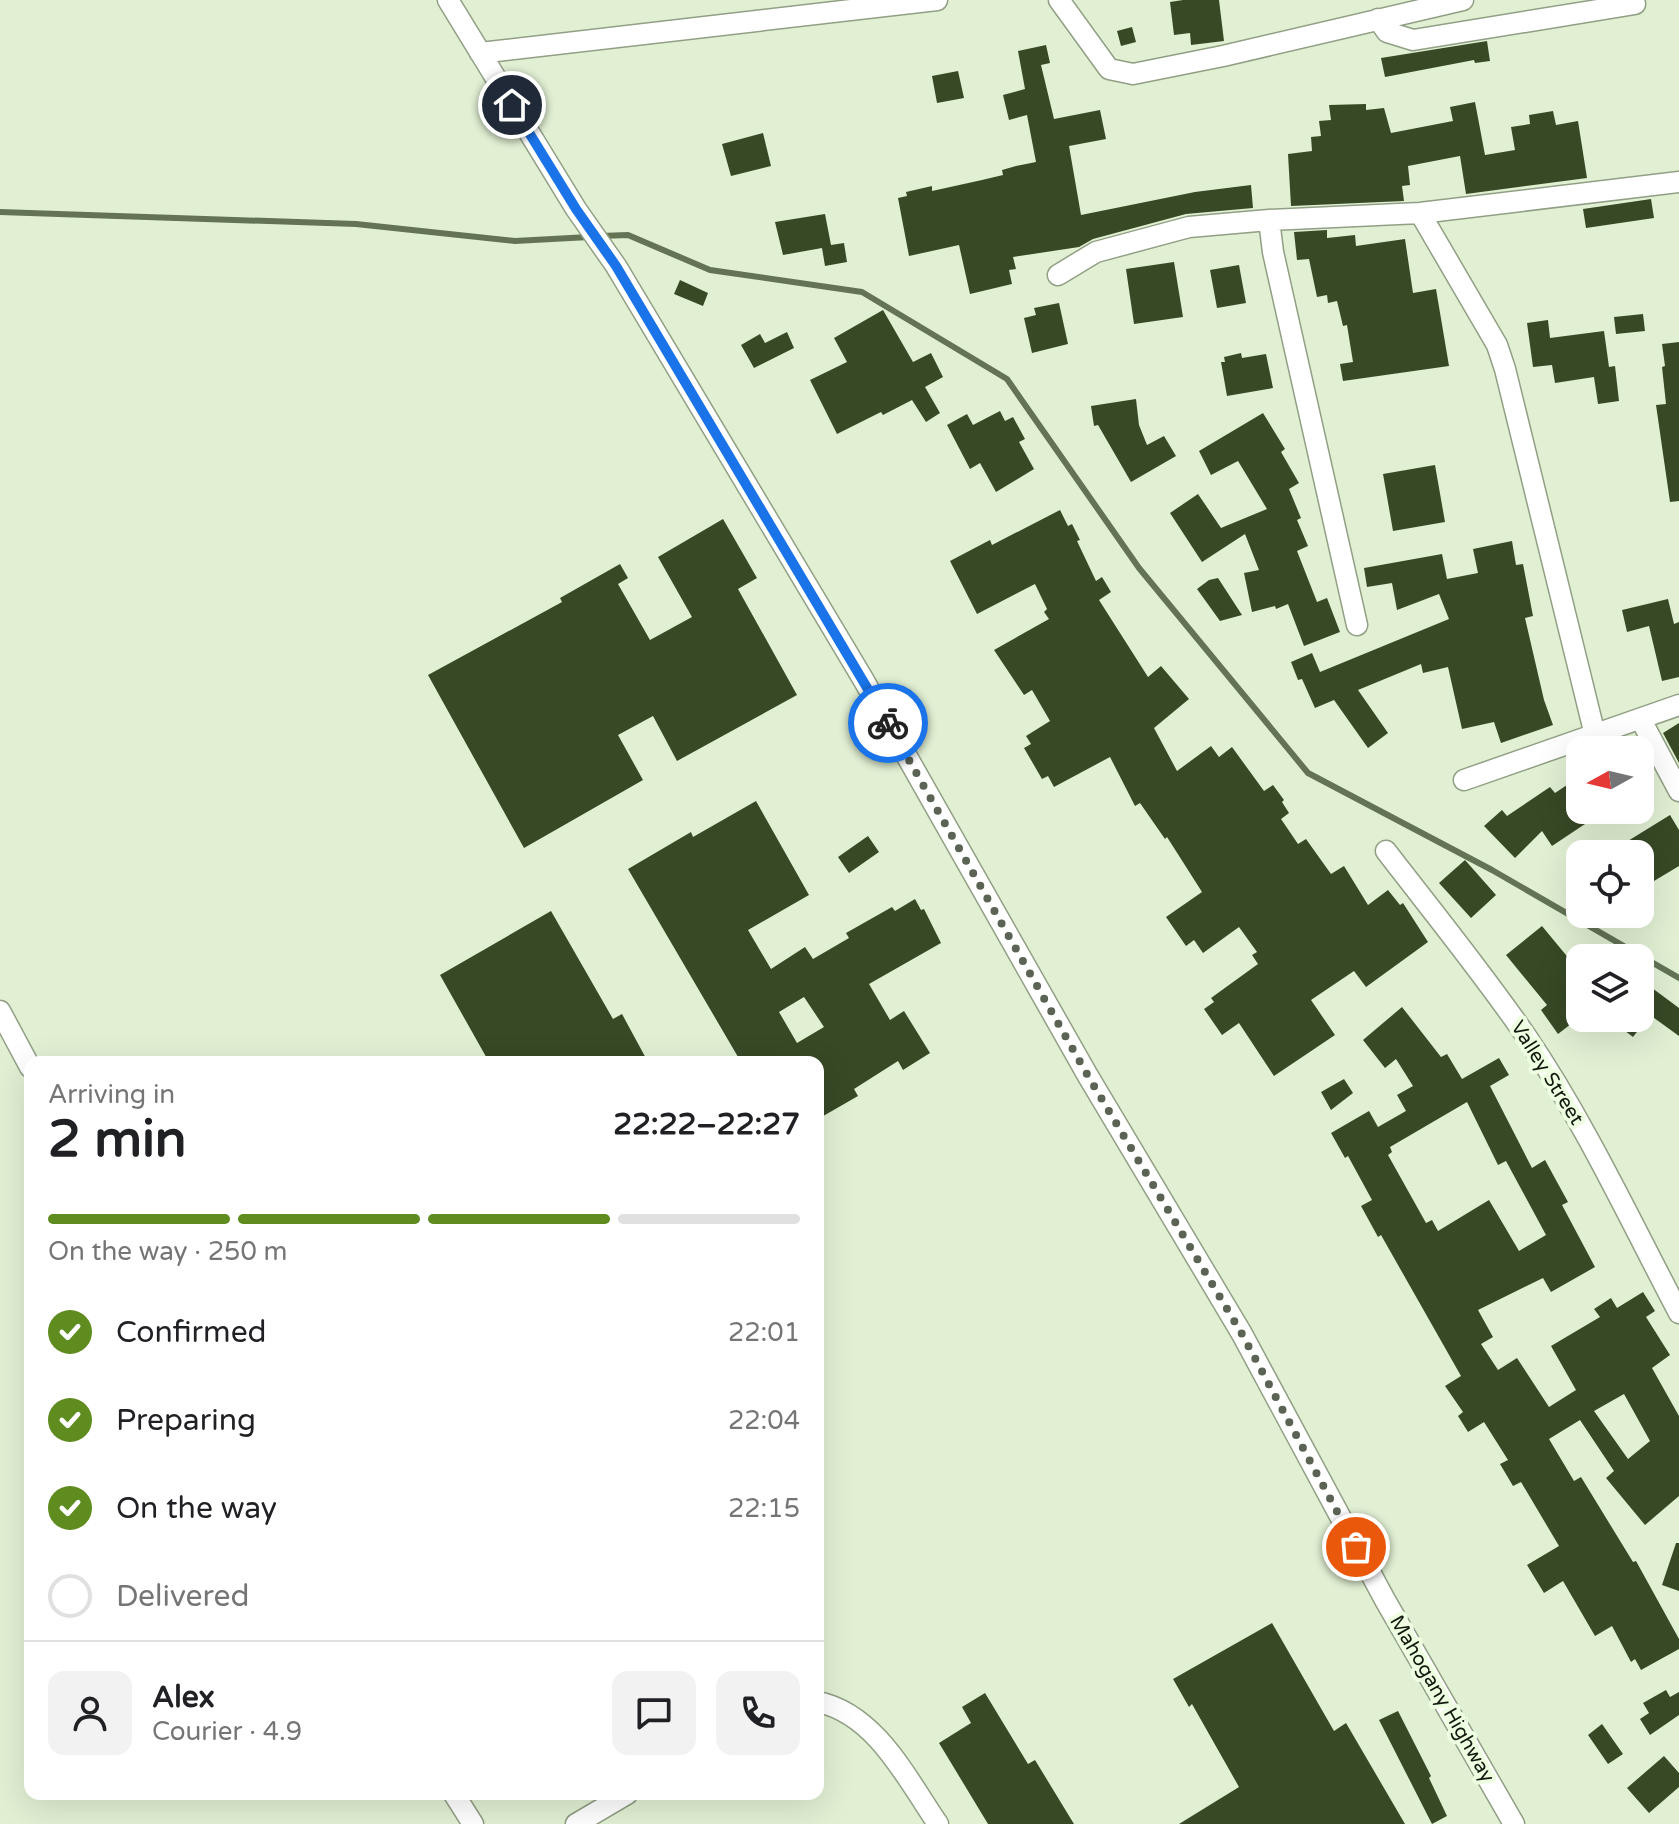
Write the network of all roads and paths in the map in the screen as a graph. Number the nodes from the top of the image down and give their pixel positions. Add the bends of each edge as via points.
1 (448, 0) edge
2 (937, 0) edge
3 (1059, 0) edge
4 (1463, 0) edge
5 (1635, 4) dead end
6 (837, 5) edge
7 (1378, 19) junction
8 (480, 53) junction
9 (1679, 182) edge
10 (1420, 213) junction
11 (1269, 220) junction
12 (1058, 275) dead end
13 (1357, 625) dead end
14 (1679, 705) edge
15 (1641, 720) junction
16 (1595, 735) junction
17 (1464, 780) dead end
18 (1679, 791) edge
19 (1386, 851) dead end
20 (0, 1011) edge
21 (24, 1056) edge
22 (1679, 1313) edge
23 (824, 1703) edge
24 (458, 1800) edge
25 (617, 1800) edge
26 (473, 1824) edge
27 (576, 1824) edge
28 (938, 1824) edge
29 (1514, 1824) edge

1 - 8 street, Mahogany Highway
2 - 6 street
3 - 7 street via 1109,69 1133,74
4 - 7 street
5 - 7 street via 1413,40 1387,32
6 - 8 street
8 - 29 street, Mahogany Highway via 616,266 863,679 1088,1076 1242,1334 1391,1612
9 - 10 street
10 - 11 street
10 - 16 street via 1497,345
11 - 12 street via 1189,227 1096,252
11 - 13 street
14 - 15 street
15 - 16 street
15 - 18 street
16 - 17 street
19 - 22 street, Valley Street via 1526,1036
20 - 21 street
23 - 28 street via 853,1715 880,1741
24 - 26 street
25 - 27 street

